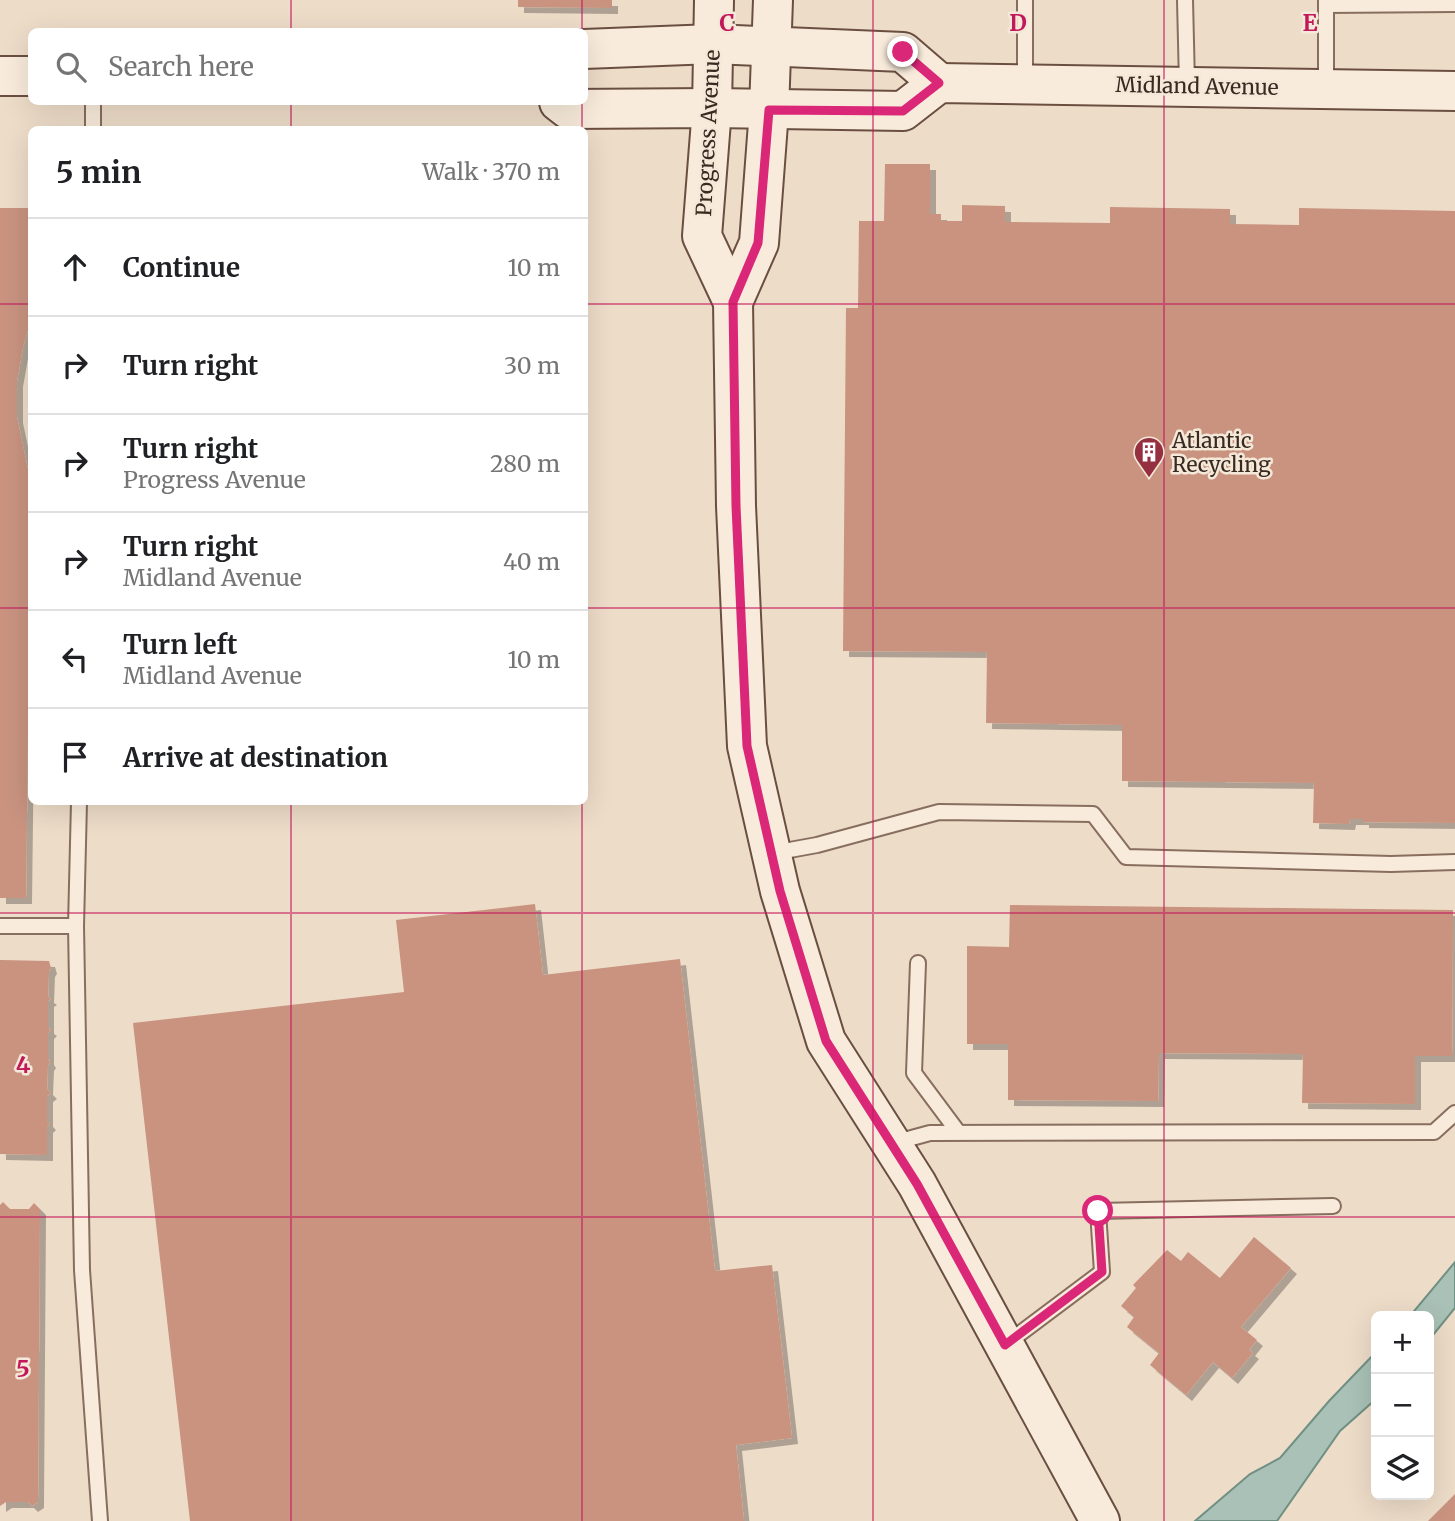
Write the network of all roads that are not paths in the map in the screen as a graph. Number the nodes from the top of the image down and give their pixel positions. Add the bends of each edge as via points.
1 (714, 0) edge
2 (773, 0) edge
3 (1025, 0) edge
4 (1185, 0) edge
5 (1326, 3) edge
6 (1455, 4) edge
7 (713, 44) junction
8 (771, 48) junction
9 (588, 49) edge
10 (0, 76) edge
11 (28, 76) edge
12 (939, 83) junction
13 (1025, 83) junction
14 (1186, 86) junction
15 (1326, 89) junction
16 (1455, 91) edge
17 (93, 105) edge
18 (563, 105) edge
19 (712, 108) junction
20 (769, 110) junction
21 (93, 126) edge
22 (733, 302) junction
23 (79, 805) edge
24 (771, 853) junction
25 (1455, 862) edge
26 (0, 926) edge
27 (76, 926) junction
28 (918, 963) dead end
29 (1455, 1113) edge
30 (958, 1132) junction
31 (891, 1144) junction
32 (1333, 1206) dead end
33 (1005, 1345) junction
34 (100, 1521) edge
35 (1100, 1521) edge

1 - 7 main road, Progress Avenue
2 - 8 main road, Progress Avenue
3 - 13 lane
4 - 14 lane
5 - 6 lane
5 - 15 lane
7 - 8 main road
7 - 9 main road
7 - 19 main road, Progress Avenue
8 - 12 main road via 903,52
8 - 20 main road, Progress Avenue
10 - 11 main road
12 - 13 main road, Midland Avenue
12 - 20 main road via 903,111
13 - 14 main road, Midland Avenue
14 - 15 main road, Midland Avenue
15 - 16 main road, Midland Avenue
17 - 21 lane
18 - 19 main road via 568,109
19 - 20 main road
19 - 22 main road, Progress Avenue via 702,236
20 - 22 main road, Progress Avenue via 758,243
22 - 24 main road, Progress Avenue via 747,746
23 - 27 lane
24 - 25 lane via 939,812 1093,814 1126,857
24 - 31 main road, Progress Avenue via 826,1041
26 - 27 lane
27 - 34 lane via 82,1269
28 - 30 lane via 914,1073
29 - 30 lane via 1434,1132
30 - 31 lane via 930,1133
31 - 33 main road, Progress Avenue
32 - 33 lane via 1098,1211 1102,1272
33 - 35 main road, Progress Avenue

